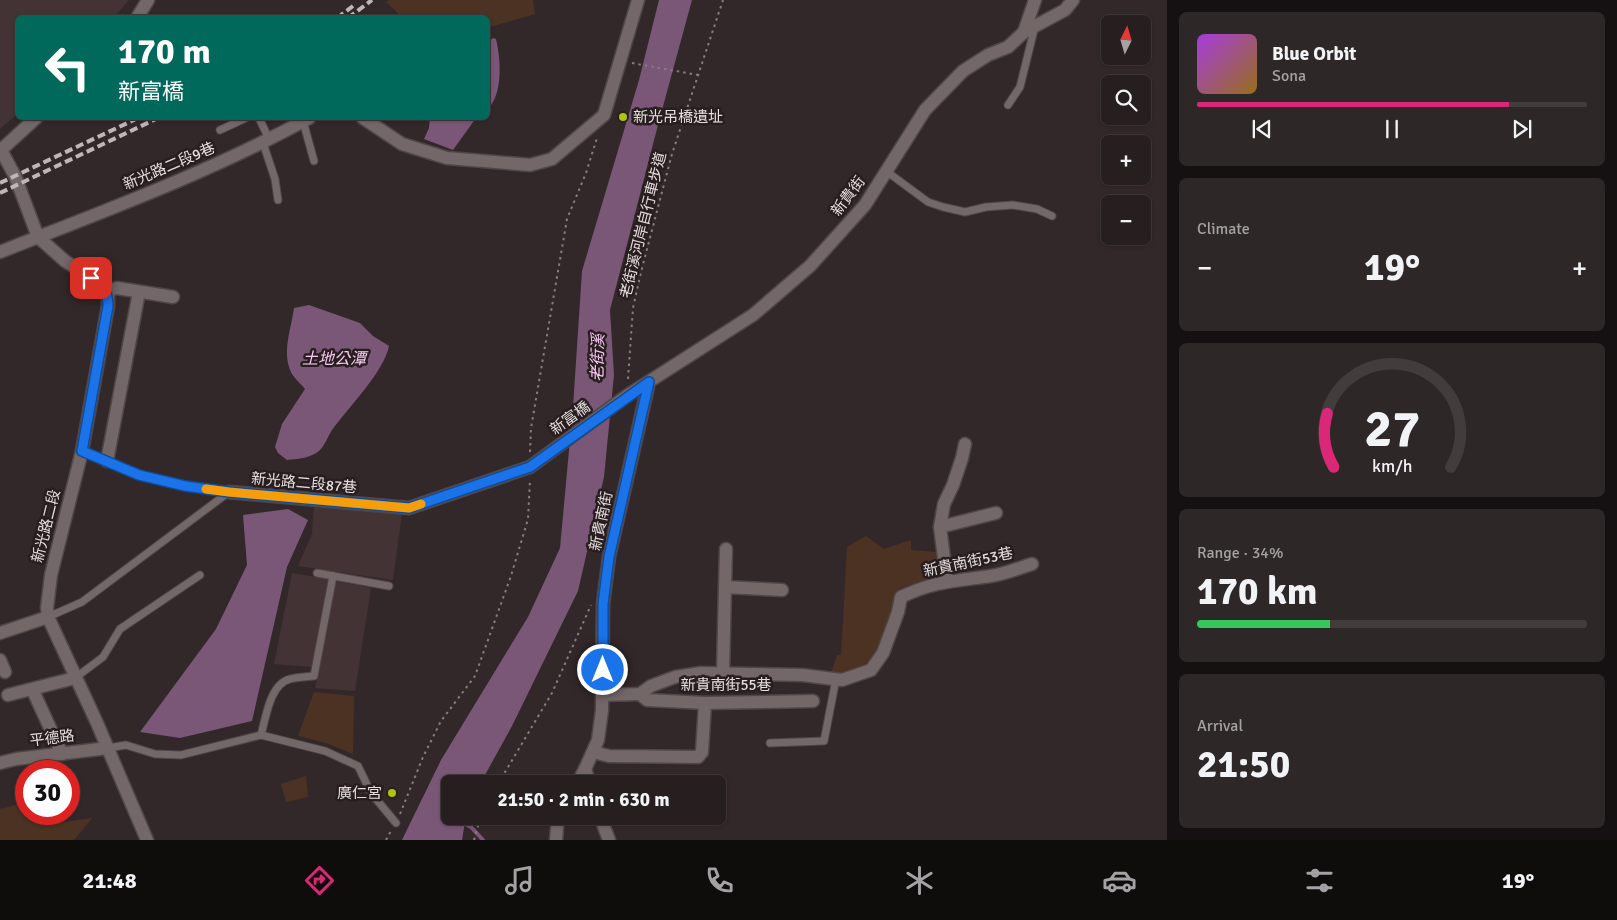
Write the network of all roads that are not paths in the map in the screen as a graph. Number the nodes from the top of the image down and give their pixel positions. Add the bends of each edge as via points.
1 (148, 0) edge
2 (638, 0) edge
3 (1035, 0) edge
4 (1073, 0) edge
5 (139, 15) edge
6 (1030, 29) junction
7 (1008, 105) dead end
8 (34, 120) edge
9 (242, 120) edge
10 (260, 120) edge
11 (304, 120) edge
12 (306, 120) edge
13 (366, 120) edge
14 (220, 130) dead end
15 (266, 141) junction
16 (1, 150) edge
17 (314, 161) dead end
18 (886, 171) junction
19 (278, 200) dead end
20 (1052, 216) dead end
21 (38, 237) junction
22 (0, 252) edge
23 (106, 290) junction
24 (139, 292) junction
25 (173, 297) dead end
26 (649, 382) junction
27 (628, 389) joint
28 (965, 444) dead end
29 (82, 451) junction
30 (107, 462) junction
31 (530, 467) joint
32 (229, 492) junction
33 (996, 513) dead end
34 (940, 528) junction
35 (726, 549) dead end
36 (1032, 564) dead end
37 (317, 573) dead end
38 (200, 575) dead end
39 (333, 576) junction
40 (947, 581) junction
41 (389, 586) dead end
42 (725, 587) junction
43 (782, 590) dead end
44 (48, 618) junction
45 (0, 633) edge
46 (723, 673) junction
47 (75, 678) junction
48 (836, 679) junction
49 (34, 693) dead end
50 (640, 694) junction
51 (8, 695) dead end
52 (602, 695) junction
53 (813, 701) dead end
54 (705, 703) junction
55 (261, 735) junction
56 (770, 743) dead end
57 (108, 748) junction
58 (593, 752) junction
59 (62, 754) junction
60 (0, 763) edge
61 (585, 769) junction
62 (582, 775) edge
63 (587, 775) edge
64 (396, 823) dead end
65 (557, 825) edge
66 (603, 825) edge
67 (147, 840) edge
68 (556, 840) edge
69 (609, 840) edge

1 - 5 street
2 - 13 street via 604,115 552,159 530,165 447,158 402,144
3 - 6 street
4 - 6 street, 新貴街 via 1065,10
6 - 7 lane via 1020,87
6 - 18 street, 新貴街 via 1008,47 988,54 963,71 926,110
8 - 16 street
9 - 14 lane
10 - 15 lane
11 - 15 street, 新光路二段9巷
12 - 17 lane
15 - 19 lane
15 - 21 street, 新光路二段9巷
16 - 21 street via 15,176
18 - 20 lane via 928,202 943,207 965,212 1013,205 1037,209
18 - 26 street, 新貴街 via 864,205 810,266 753,314
21 - 22 street, 新光路二段9巷
21 - 23 street
23 - 24 street via 117,288
23 - 29 street, 新光路二段 via 108,306
24 - 25 street
24 - 30 street
26 - 27 street, 新貴街
26 - 52 street, 新貴南街 via 609,557 603,604
27 - 31 street, 新富橋
28 - 34 street via 944,504
29 - 30 lane
29 - 44 street, 新光路二段 via 51,576
30 - 32 lane via 139,475
31 - 32 street, 新光路二段87巷 via 409,508
32 - 44 lane, 新光路二段87巷 via 82,602
33 - 34 street
34 - 40 street
35 - 42 street
36 - 40 street, 新貴南街53巷 via 993,576
37 - 39 lane
38 - 47 lane via 120,628 103,657
39 - 41 lane
39 - 55 lane via 314,676 290,679 279,685
40 - 48 street, 新貴南街53巷 via 918,588 901,597 883,653 870,670 842,680
42 - 43 street
42 - 46 street
44 - 45 street
44 - 47 street, 新光路二段
46 - 48 street, 新貴南街53巷
46 - 50 street, 新貴南街53巷 via 675,677
47 - 51 street
47 - 57 street, 新光路二段
48 - 56 lane via 824,741
49 - 59 street
50 - 52 street, 新貴南街53巷
50 - 54 street, 新貴南街55巷 via 648,700
52 - 58 street, 新貴南街 via 598,740
53 - 54 street, 新貴南街55巷
54 - 58 street via 702,752 698,757 609,756
55 - 57 lane via 181,755 155,754 126,745
55 - 64 lane via 325,751 358,766 371,793
57 - 59 street, 平德路
57 - 67 street, 新光路二段
58 - 61 street, 新貴南街
59 - 60 street, 平德路
61 - 62 street, 新貴南街
61 - 63 street
65 - 68 street
66 - 69 street

